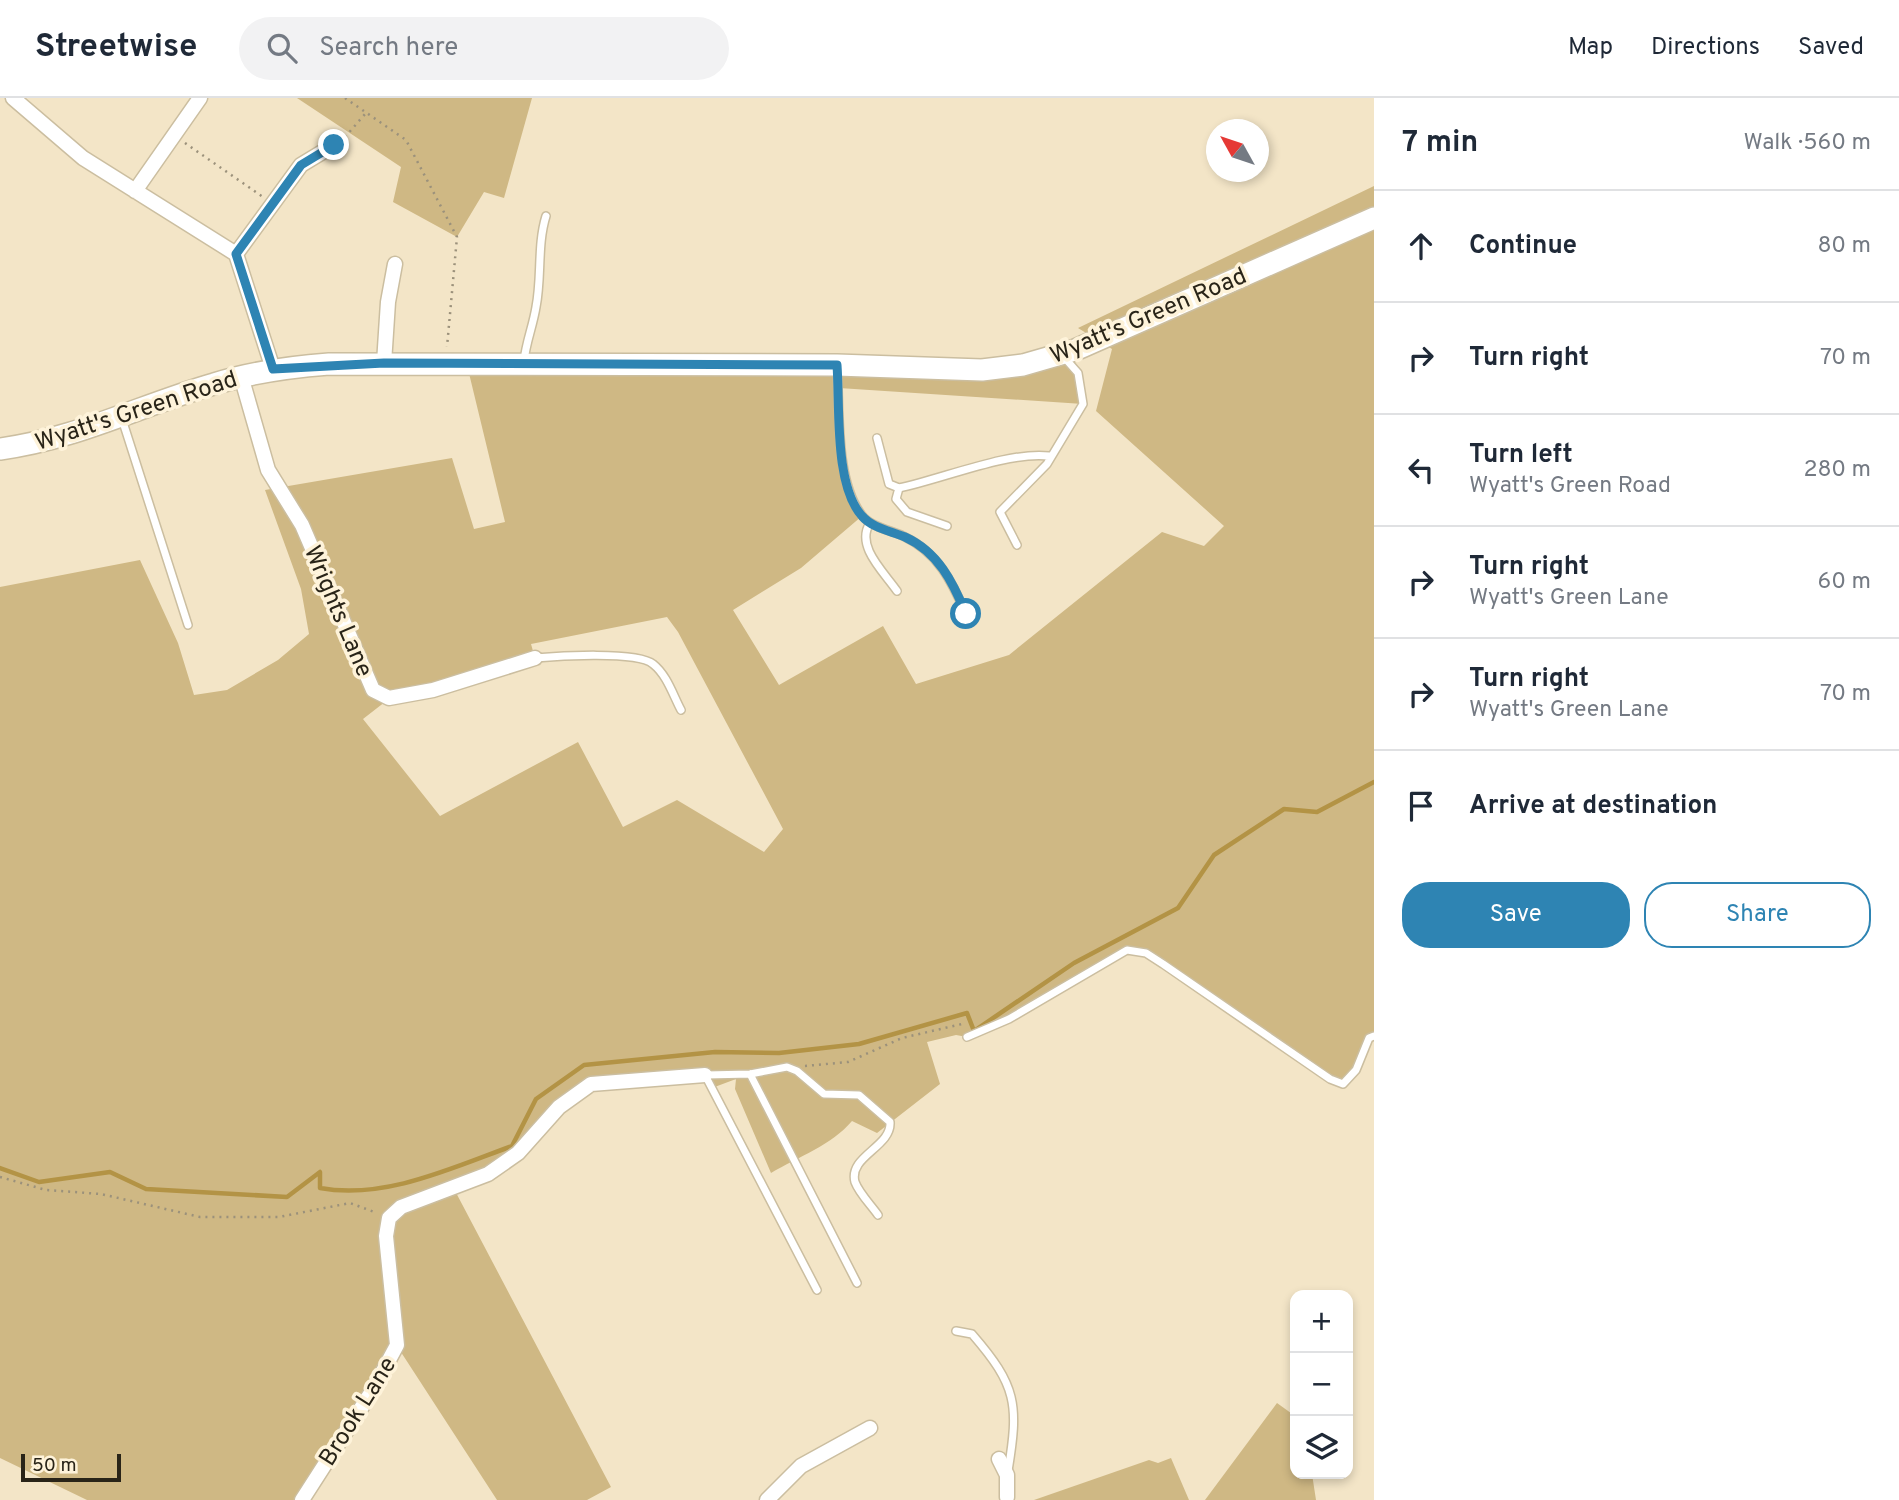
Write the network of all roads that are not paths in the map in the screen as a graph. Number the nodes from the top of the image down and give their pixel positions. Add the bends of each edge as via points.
1 (13, 98) edge
2 (200, 98) edge
3 (334, 145) road end
4 (135, 191) junction
5 (546, 216) dead end
6 (1374, 218) edge
7 (236, 254) junction
8 (395, 264) dead end
9 (1063, 355) junction
10 (384, 363) junction
11 (523, 365) junction
12 (837, 365) junction
13 (273, 369) junction
14 (241, 376) junction
15 (122, 418) junction
16 (877, 438) dead end
17 (0, 449) edge
18 (1049, 456) junction
19 (899, 488) junction
20 (870, 523) junction
21 (947, 526) dead end
22 (1017, 545) dead end
23 (897, 591) dead end
24 (966, 614) dead end
25 (188, 625) dead end
26 (536, 658) joint
27 (681, 710) dead end
28 (1374, 1036) edge
29 (967, 1037) road end
30 (750, 1074) junction
31 (705, 1075) junction
32 (878, 1215) dead end
33 (857, 1283) dead end
34 (817, 1290) dead end
35 (956, 1331) dead end
36 (870, 1428) dead end
37 (999, 1459) dead end
38 (1007, 1475) junction
39 (1005, 1499) edge
40 (302, 1500) edge
41 (767, 1500) edge

1 - 4 street via 83,158
2 - 4 street
3 - 7 street via 301,165
4 - 7 street
5 - 11 lane via 540,235 536,308
6 - 9 street, Wyatt's Green Road
7 - 13 street
8 - 10 street
9 - 12 street, Wyatt's Green Road via 982,370
9 - 18 lane via 1078,373 1083,404
10 - 11 street, Wyatt's Green Road
10 - 13 street, Wyatt's Green Road
11 - 12 street, Wyatt's Green Road
12 - 20 lane via 844,473 855,504
13 - 14 street, Wyatt's Green Road
14 - 15 street, Wyatt's Green Road
14 - 26 street, Wrights Lane via 268,470 302,525 373,690 388,698 433,691
15 - 17 street, Wyatt's Green Road via 36,444
15 - 25 lane
16 - 19 lane via 888,484
18 - 19 lane via 1010,458
18 - 22 lane via 1047,464 1000,512
19 - 21 lane via 897,499 906,512
20 - 23 lane via 864,532 865,543
20 - 24 lane via 917,543 945,569
26 - 27 lane via 650,661 662,672
28 - 29 lane via 1343,1084 1146,953 1127,950 1009,1019
30 - 31 lane
30 - 32 lane via 787,1067 824,1094 859,1095 890,1122 888,1135 855,1173 856,1184
30 - 33 lane
31 - 34 lane
31 - 40 street, Brook Lane via 591,1084 559,1107 518,1153 488,1174 401,1207 390,1218 386,1236 397,1345
35 - 38 lane via 972,1334 1006,1378 1016,1419
36 - 41 street via 801,1466
37 - 38 street
38 - 39 street

